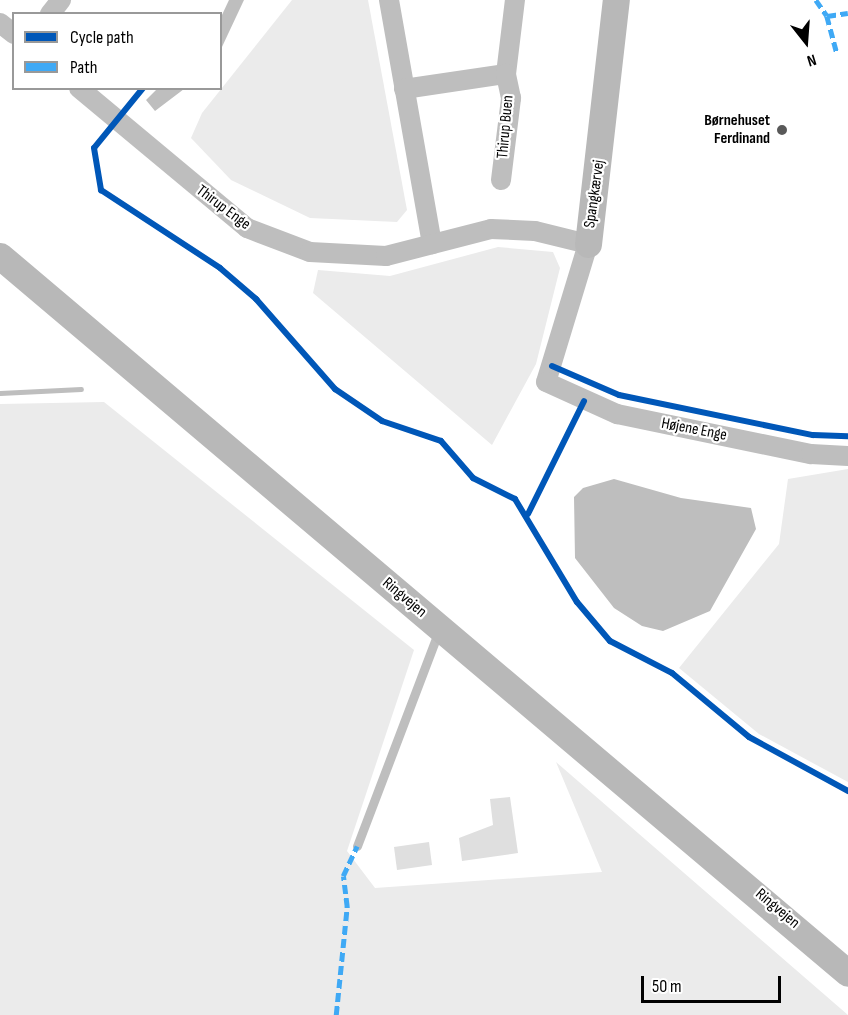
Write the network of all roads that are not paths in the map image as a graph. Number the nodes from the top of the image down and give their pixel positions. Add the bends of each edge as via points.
1 (61, 0) edge
2 (389, 0) edge
3 (515, 0) edge
4 (616, 0) edge
5 (52, 12) edge
6 (0, 23) edge
7 (12, 32) edge
8 (506, 74) junction
9 (404, 89) junction
10 (81, 90) edge
11 (501, 180) dead end
12 (432, 244) junction
13 (588, 244) junction
14 (4, 264) edge
15 (546, 382) joint
16 (848, 456) edge
17 (440, 628) junction
18 (357, 846) dead end
19 (811, 938) junction
20 (848, 965) edge
21 (848, 973) edge

1 - 5 street
2 - 9 street
3 - 8 street, Thirup Buen
4 - 13 main road, Spangkærvej
6 - 7 street
8 - 9 street, Thirup Buen
8 - 11 street, Thirup Buen via 511,98
9 - 12 street
10 - 12 street, Thirup Enge via 218,207 277,242 344,258 386,256
12 - 13 street, Thirup Enge via 491,229 535,231
13 - 15 street, Spangkærvej
14 - 17 main road, Ringvejen
15 - 16 street, Højene Enge via 617,414
17 - 18 lane via 427,650
17 - 19 main road, Ringvejen
19 - 20 main road, Ringvejen
19 - 21 main road, Ringvejen

